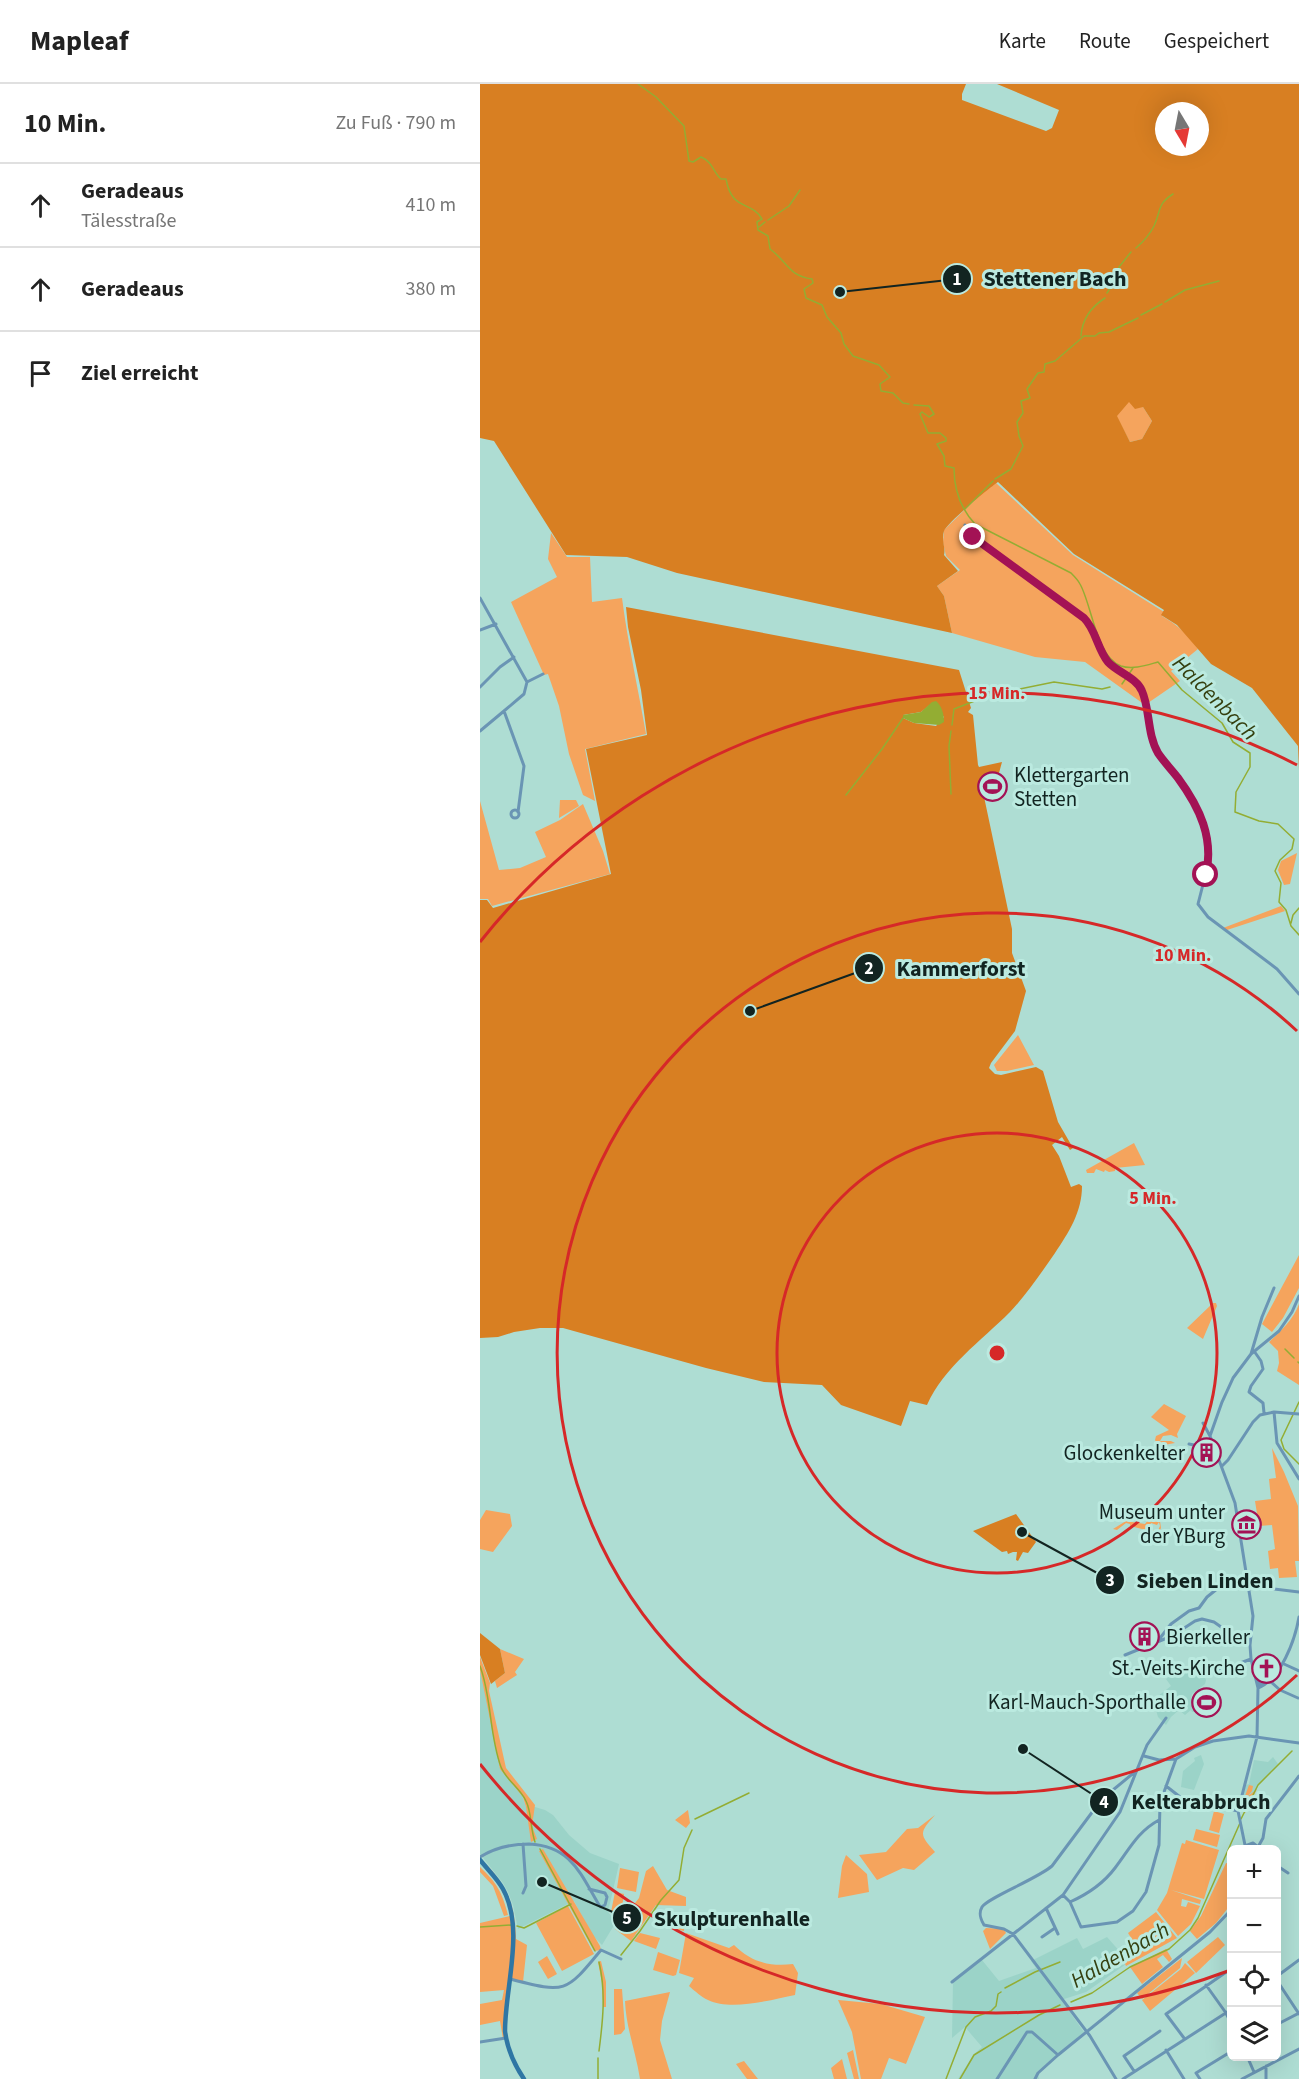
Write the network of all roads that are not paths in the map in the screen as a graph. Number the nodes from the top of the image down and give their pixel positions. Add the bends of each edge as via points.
1 (964, 525) dead end
2 (480, 598) edge
3 (496, 624) junction
4 (480, 630) edge
5 (514, 657) junction
6 (543, 674) dead end
7 (527, 682) junction
8 (480, 687) edge
9 (504, 711) junction
10 (480, 731) edge
11 (519, 812) dead end
12 (1299, 994) edge
13 (1274, 1288) dead end
14 (1299, 1296) edge
15 (1252, 1353) junction
16 (1274, 1412) junction
17 (1264, 1413) junction
18 (1295, 1414) edge
19 (1203, 1423) dead end
20 (1210, 1439) junction
21 (1189, 1444) dead end
22 (1222, 1466) junction
23 (1299, 1479) edge
24 (1247, 1575) junction
25 (1248, 1586) junction
26 (1299, 1592) edge
27 (1299, 1617) edge
28 (1155, 1643) junction
29 (1251, 1645) junction
30 (1125, 1655) dead end
31 (1251, 1659) junction
32 (1283, 1663) junction
33 (1257, 1670) joint
34 (1299, 1671) edge
35 (1208, 1675) dead end
36 (1270, 1681) junction
37 (1258, 1689) junction
38 (1298, 1698) edge
39 (1166, 1718) dead end
40 (1257, 1737) junction
41 (1299, 1743) edge
42 (1144, 1756) junction
43 (1176, 1759) junction
44 (1136, 1771) junction
45 (1299, 1776) edge
46 (1166, 1786) junction
47 (1238, 1811) junction
48 (1159, 1820) junction
49 (523, 1844) junction
50 (1245, 1845) edge
51 (1260, 1845) edge
52 (480, 1859) edge
53 (1281, 1868) edge
54 (1288, 1873) dead end
55 (589, 1889) junction
56 (523, 1893) dead end
57 (1063, 1895) junction
58 (1070, 1902) junction
59 (1046, 1908) junction
60 (1227, 1914) edge
61 (1055, 1928) junction
62 (1013, 1934) junction
63 (1058, 1934) dead end
64 (1042, 1937) dead end
65 (621, 1959) dead end
66 (1299, 1960) edge
67 (1227, 1971) edge
68 (1281, 1974) edge
69 (508, 1978) junction
70 (952, 1982) dead end
71 (1206, 1985) junction
72 (1281, 1986) edge
73 (1226, 2013) joint
74 (1299, 2014) edge
75 (1281, 2023) edge
76 (1160, 2031) dead end
77 (1087, 2032) junction
78 (506, 2038) junction
79 (1184, 2038) junction
80 (480, 2042) edge
81 (1299, 2049) edge
82 (1166, 2050) junction
83 (1227, 2053) edge
84 (1058, 2055) junction
85 (1249, 2061) edge
86 (1266, 2066) junction
87 (1134, 2071) junction
88 (1254, 2072) junction
89 (1038, 2073) junction
90 (524, 2079) edge
91 (997, 2079) edge
92 (1035, 2079) edge
93 (1040, 2079) edge
94 (1116, 2079) edge
95 (1123, 2079) edge
96 (1184, 2079) edge
97 (1200, 2079) edge
98 (1242, 2079) edge
99 (1266, 2079) edge

1 - 12 street via 983,546 1084,618 1110,664 1142,689 1158,753 1189,794 1205,824 1209,861 1198,904 1277,969
2 - 3 street
3 - 4 street
3 - 5 street
5 - 7 street
5 - 8 street
6 - 7 street
7 - 9 street via 524,694
9 - 10 street
9 - 11 street via 524,766
13 - 15 street
14 - 15 street via 1286,1322
15 - 17 street via 1262,1361 1263,1369 1250,1392 1263,1403
15 - 20 street via 1233,1377
16 - 17 street
16 - 18 street
16 - 23 street via 1277,1443
17 - 22 street via 1253,1422
19 - 20 street
20 - 21 street via 1199,1446
20 - 22 street
22 - 24 street via 1235,1503
24 - 25 street
24 - 28 street via 1227,1581 1199,1608 1172,1624
25 - 26 street
25 - 29 street via 1253,1616
27 - 32 street
28 - 29 street via 1202,1619
28 - 30 street
29 - 31 street
31 - 35 street
31 - 37 street
32 - 34 street
32 - 36 street
33 - 33 street via 1259,1675 1259,1686 1271,1676
36 - 37 street
36 - 38 street
37 - 40 street
39 - 42 street
40 - 41 street
40 - 43 street via 1213,1741
40 - 47 street
42 - 43 street
42 - 44 street
43 - 46 street
44 - 57 street via 1120,1812
44 - 62 street via 1102,1799 1047,1871 983,1905 980,1915 984,1926
45 - 51 street via 1266,1819
46 - 47 street via 1184,1800
46 - 48 street
47 - 50 street
48 - 58 street via 1140,1833 1100,1884
48 - 58 street via 1158,1845 1146,1892 1133,1911 1117,1922 1081,1927
49 - 52 street via 498,1847
49 - 55 street via 561,1851
49 - 56 street
52 - 69 main road via 510,1905 513,1940
53 - 54 street
55 - 55 street via 599,1905 605,1905 605,1893
57 - 58 street
57 - 59 street
59 - 61 street
59 - 62 street
60 - 77 street
61 - 63 street
61 - 64 street
62 - 70 street
62 - 77 street
65 - 69 street via 601,1950 576,1980 564,1987 536,1986
66 - 68 street
67 - 71 street
69 - 78 main road
71 - 73 street
71 - 79 street via 1166,2014
72 - 74 street
73 - 79 street
74 - 75 street
76 - 87 street via 1124,2056
77 - 84 street
77 - 94 street
78 - 80 street
78 - 90 main road
79 - 82 street
81 - 86 street
82 - 87 street
82 - 96 street
83 - 97 street via 1196,2073
84 - 89 street
84 - 91 street via 1027,2032
85 - 88 street
86 - 88 street
86 - 99 street
87 - 95 street
88 - 98 street
89 - 92 street
89 - 93 street

